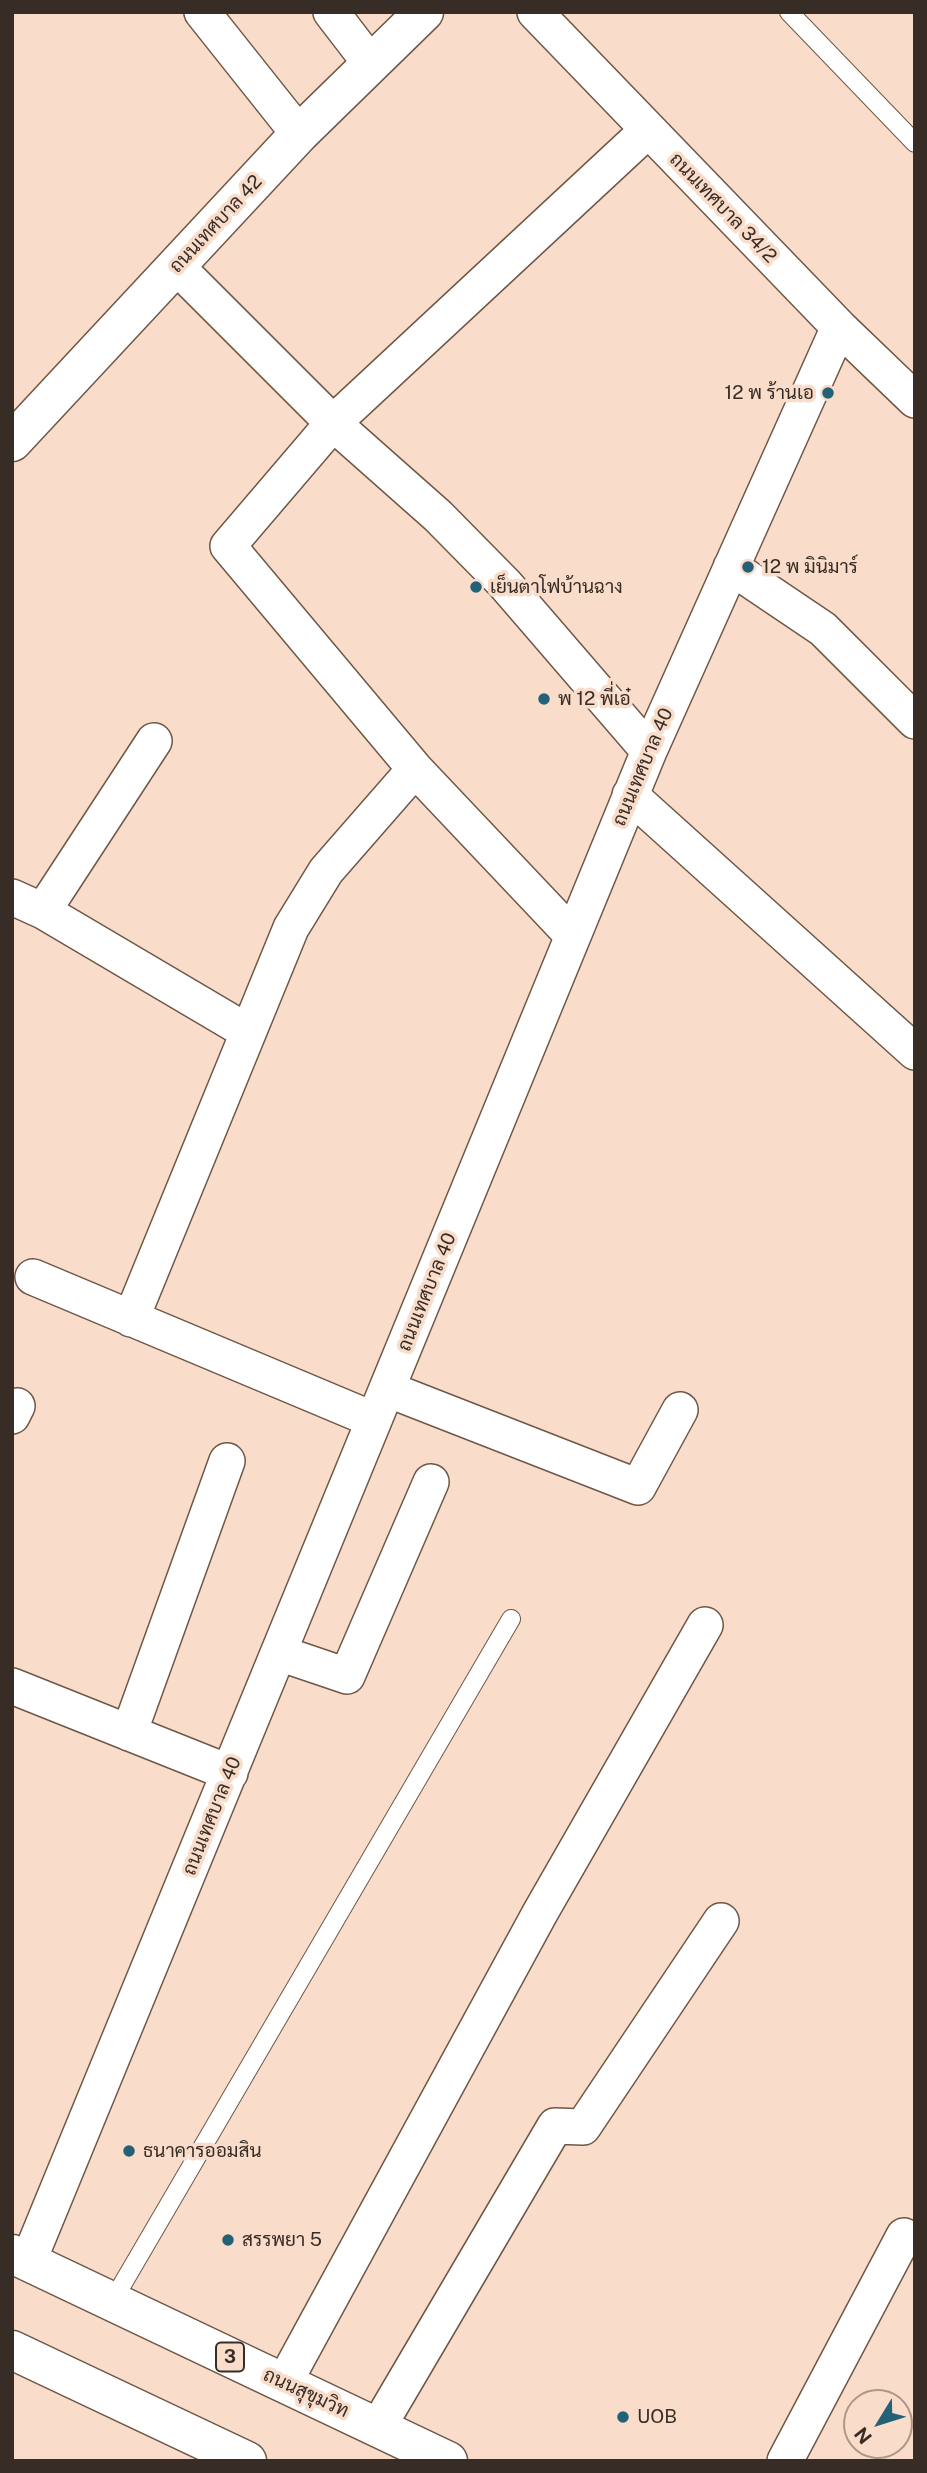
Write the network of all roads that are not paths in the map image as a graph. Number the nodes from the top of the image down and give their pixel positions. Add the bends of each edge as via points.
1 (202, 12) edge
2 (331, 12) edge
3 (424, 12) edge
4 (535, 12) edge
5 (789, 12) edge
6 (371, 64) junction
7 (649, 130) junction
8 (299, 134) junction
9 (915, 143) edge
10 (177, 267) junction
11 (839, 327) junction
12 (915, 400) edge
13 (333, 423) junction
14 (12, 442) edge
15 (731, 567) junction
16 (915, 721) edge
17 (153, 741) dead end
18 (649, 751) junction
19 (415, 768) junction
20 (631, 796) junction
21 (21, 902) edge
22 (573, 936) junction
23 (248, 1032) junction
24 (915, 1052) edge
25 (33, 1277) dead end
26 (131, 1319) junction
27 (381, 1404) junction
28 (680, 1410) dead end
29 (227, 1461) dead end
30 (431, 1482) dead end
31 (511, 1619) dead end
32 (705, 1625) dead end
33 (279, 1653) junction
34 (12, 1686) edge
35 (129, 1733) junction
36 (230, 1773) junction
37 (721, 1921) dead end
38 (904, 2236) dead end
39 (20, 2258) edge
40 (112, 2302) junction
41 (12, 2350) edge
42 (284, 2383) junction
43 (378, 2427) junction
44 (247, 2461) edge
45 (448, 2461) edge
46 (785, 2461) edge

1 - 8 street
2 - 6 street
3 - 6 main road, ถนนเทศบาล 42
4 - 7 street, ถนนเทศบาล 34/2
5 - 9 lane
6 - 8 main road, ถนนเทศบาล 42
7 - 11 street, ถนนเทศบาล 34/2
7 - 13 street
8 - 10 main road, ถนนเทศบาล 42
10 - 13 street
10 - 14 main road, ถนนเทศบาล 42
11 - 12 street, ถนนเทศบาล 34/2
11 - 15 street, ถนนเทศบาล 40
13 - 18 street via 438,516 505,584
13 - 19 street via 228,546
15 - 16 street via 823,629
15 - 18 street, ถนนเทศบาล 40
17 - 21 street
18 - 20 street, ถนนเทศบาล 40
19 - 22 street
19 - 23 street via 326,871 291,928
20 - 22 street, ถนนเทศบาล 40
20 - 24 street
21 - 23 street
22 - 27 street, ถนนเทศบาล 40
23 - 26 street
25 - 26 street
26 - 27 street
27 - 28 street via 638,1487
27 - 33 street, ถนนเทศบาล 40
29 - 35 street
30 - 33 street via 347,1676
31 - 40 lane
32 - 42 street via 540,1913
33 - 36 street, ถนนเทศบาล 40
34 - 35 street
35 - 36 street
36 - 39 street, ถนนเทศบาล 40
37 - 43 street via 583,2127 555,2126
38 - 46 street
39 - 40 main road, ถนนสุขุมวิท / 3
40 - 42 main road, ถนนสุขุมวิท / 3
41 - 44 main road
42 - 43 main road, ถนนสุขุมวิท / 3
43 - 45 main road, ถนนสุขุมวิท / 3

